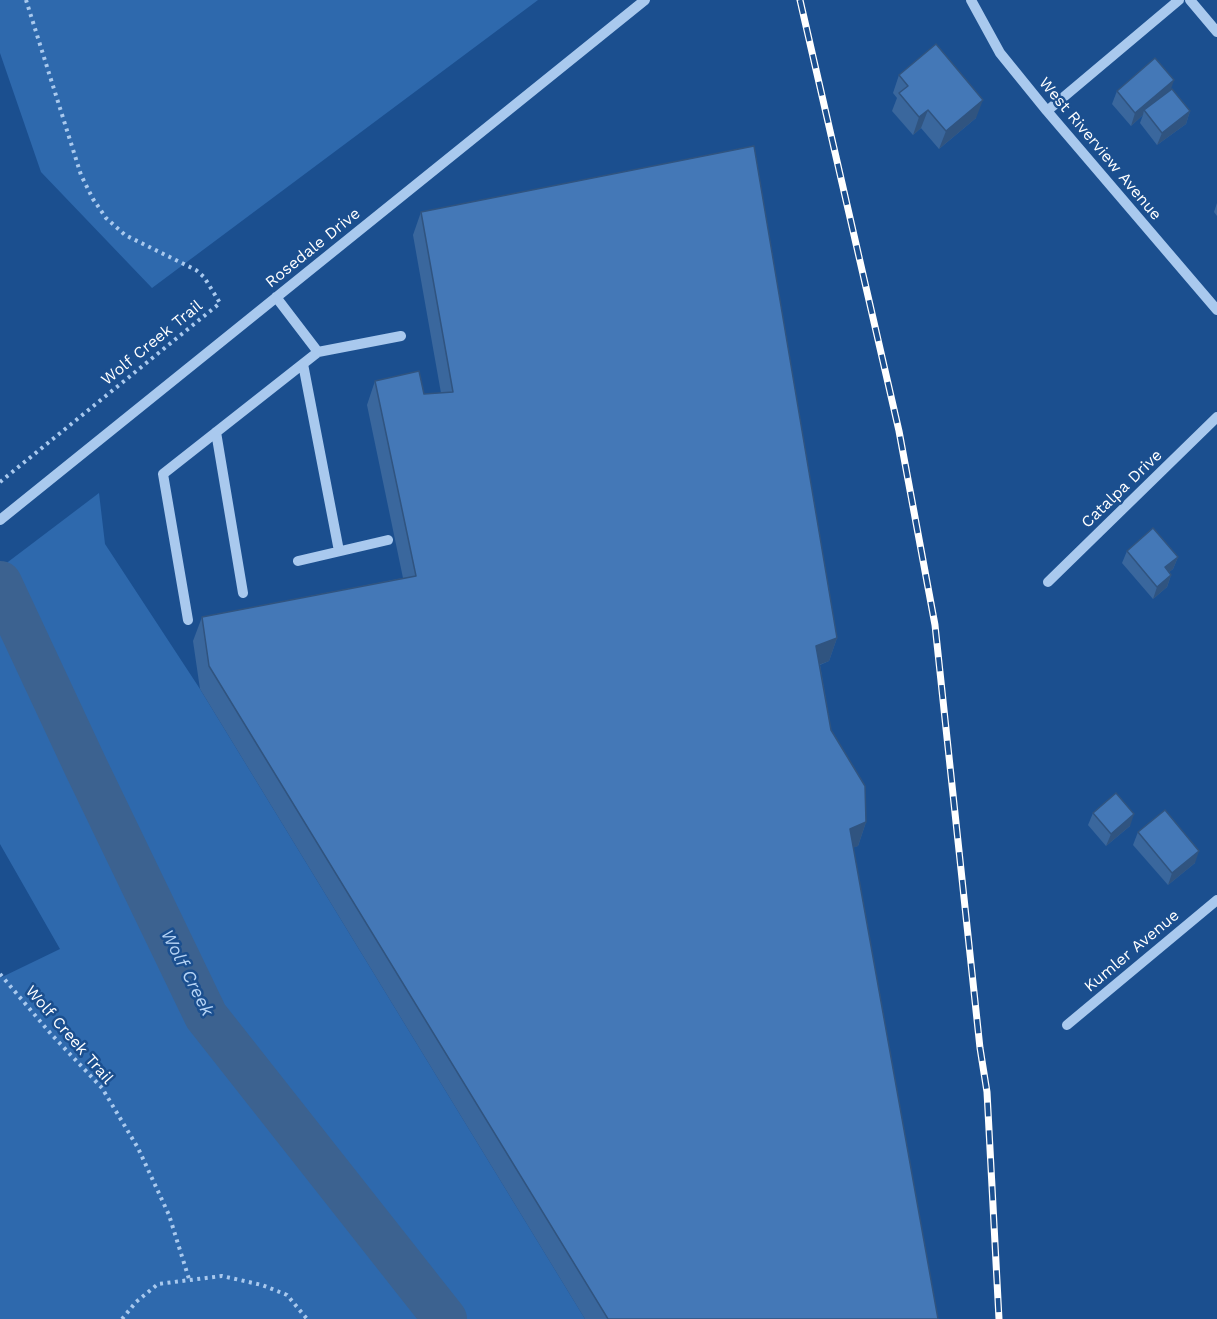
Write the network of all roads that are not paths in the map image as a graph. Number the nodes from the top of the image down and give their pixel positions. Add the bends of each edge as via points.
1 (645, 0) edge
2 (971, 0) edge
3 (1179, 0) edge
4 (1190, 0) edge
5 (1217, 32) edge
6 (1047, 111) junction
7 (276, 297) junction
8 (1217, 310) edge
9 (401, 336) dead end
10 (318, 352) junction
11 (303, 364) junction
12 (1217, 417) edge
13 (216, 432) junction
14 (0, 520) edge
15 (388, 540) dead end
16 (339, 551) junction
17 (298, 561) dead end
18 (1048, 582) dead end
19 (243, 593) dead end
20 (188, 620) dead end
21 (1217, 900) edge
22 (1067, 1025) dead end

1 - 7 street, Rosedale Drive
2 - 6 street, West Riverview Avenue via 1000,53
3 - 6 street
4 - 5 street
6 - 8 street, West Riverview Avenue
7 - 10 street
7 - 14 street, Rosedale Drive
9 - 10 street
10 - 11 street
11 - 13 street
11 - 16 street
12 - 18 street, Catalpa Drive
13 - 19 street
13 - 20 street via 163,474
15 - 16 street
16 - 17 street
21 - 22 street, Kumler Avenue

